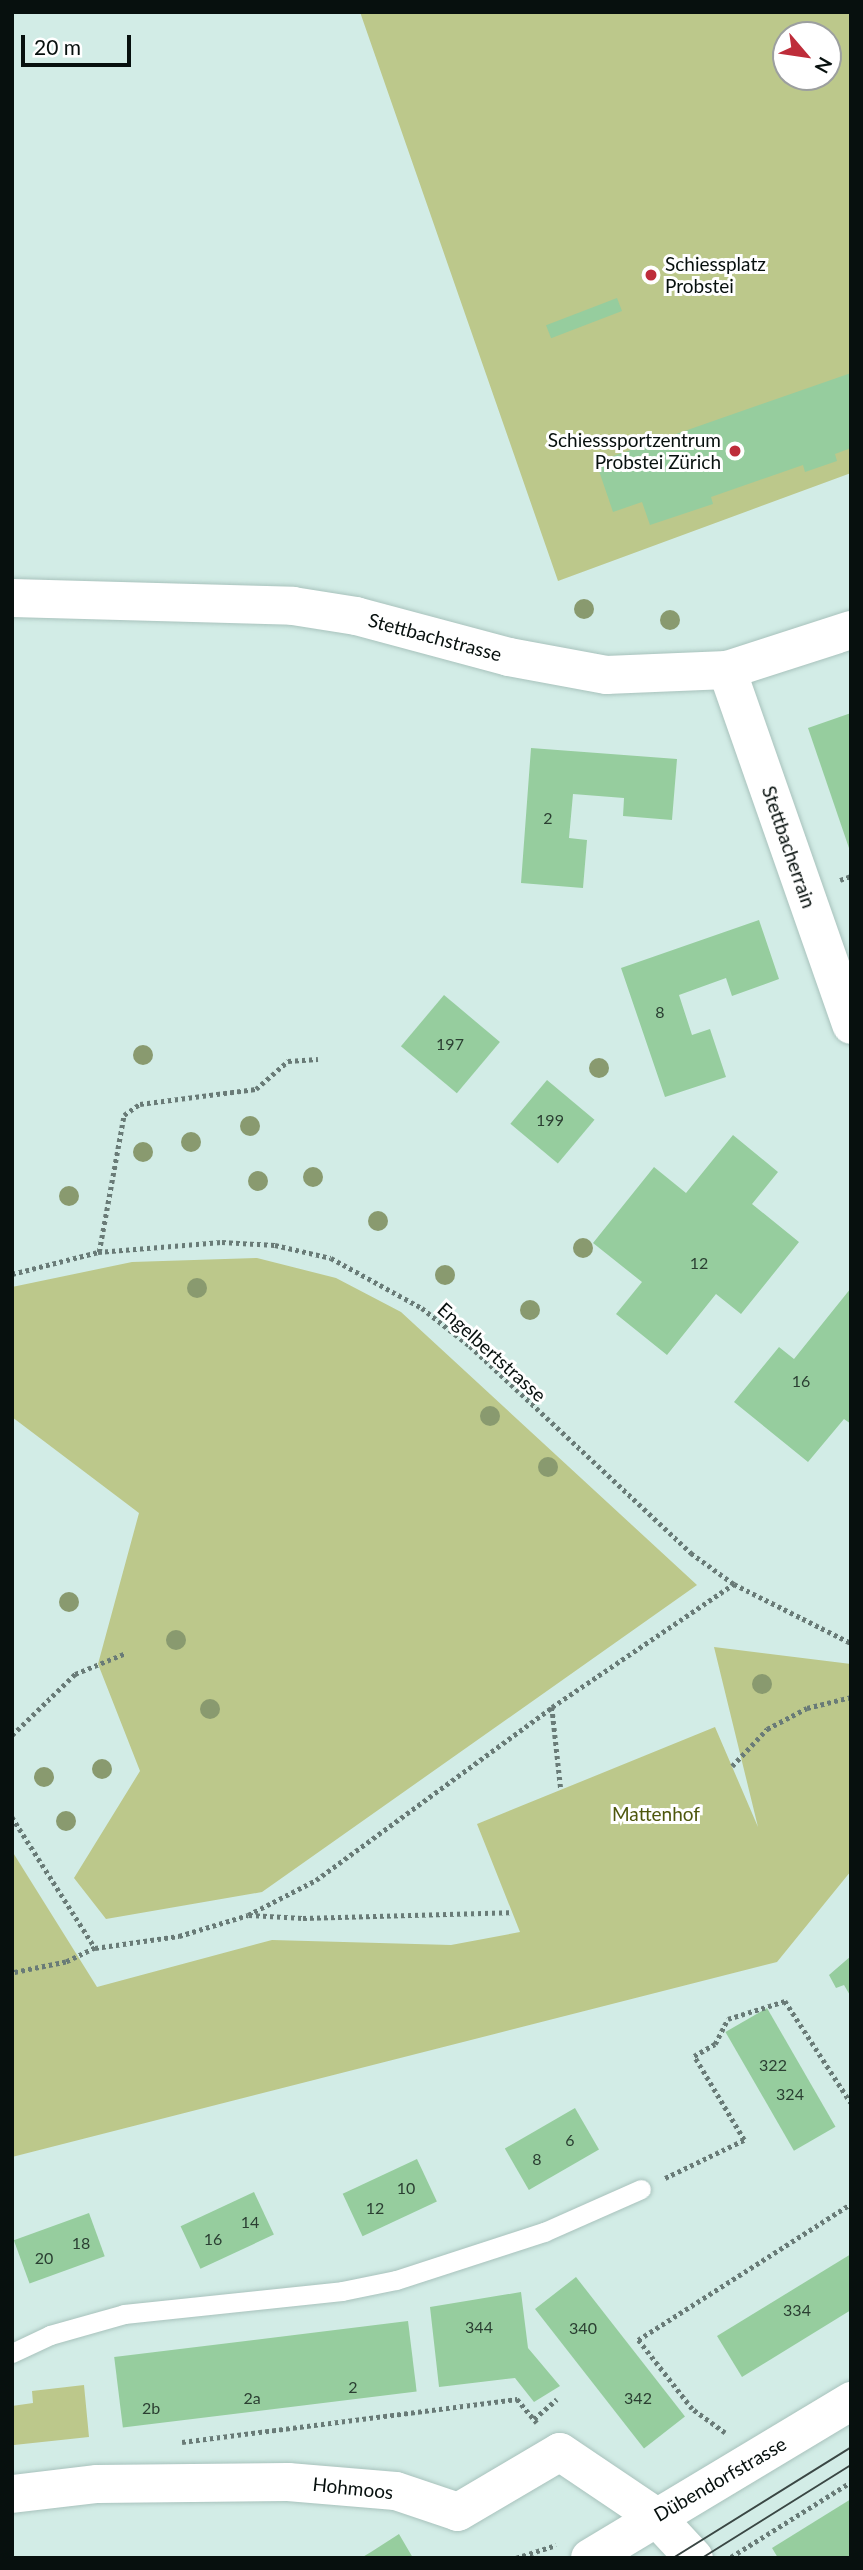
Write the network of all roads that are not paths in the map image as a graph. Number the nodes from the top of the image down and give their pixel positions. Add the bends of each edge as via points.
1 (12, 598) edge
2 (851, 630) edge
3 (727, 670) junction
4 (851, 1025) edge
5 (641, 2189) road end
6 (12, 2353) edge
7 (851, 2401) edge
8 (12, 2494) edge
9 (655, 2516) junction
10 (590, 2558) edge
11 (694, 2558) edge

1 - 3 street, Stettbachstrasse via 293,606 356,616 563,669 649,676
2 - 3 street, Stettbachstrasse
3 - 4 street, Stettbacherrain
5 - 6 lane via 544,2232 396,2280 342,2291 124,2314 50,2335
7 - 9 street, Dübendorfstrasse
8 - 9 street, Hohmoos via 97,2484 288,2482 396,2491 458,2512 560,2452
9 - 10 street, Dübendorfstrasse
9 - 11 street

